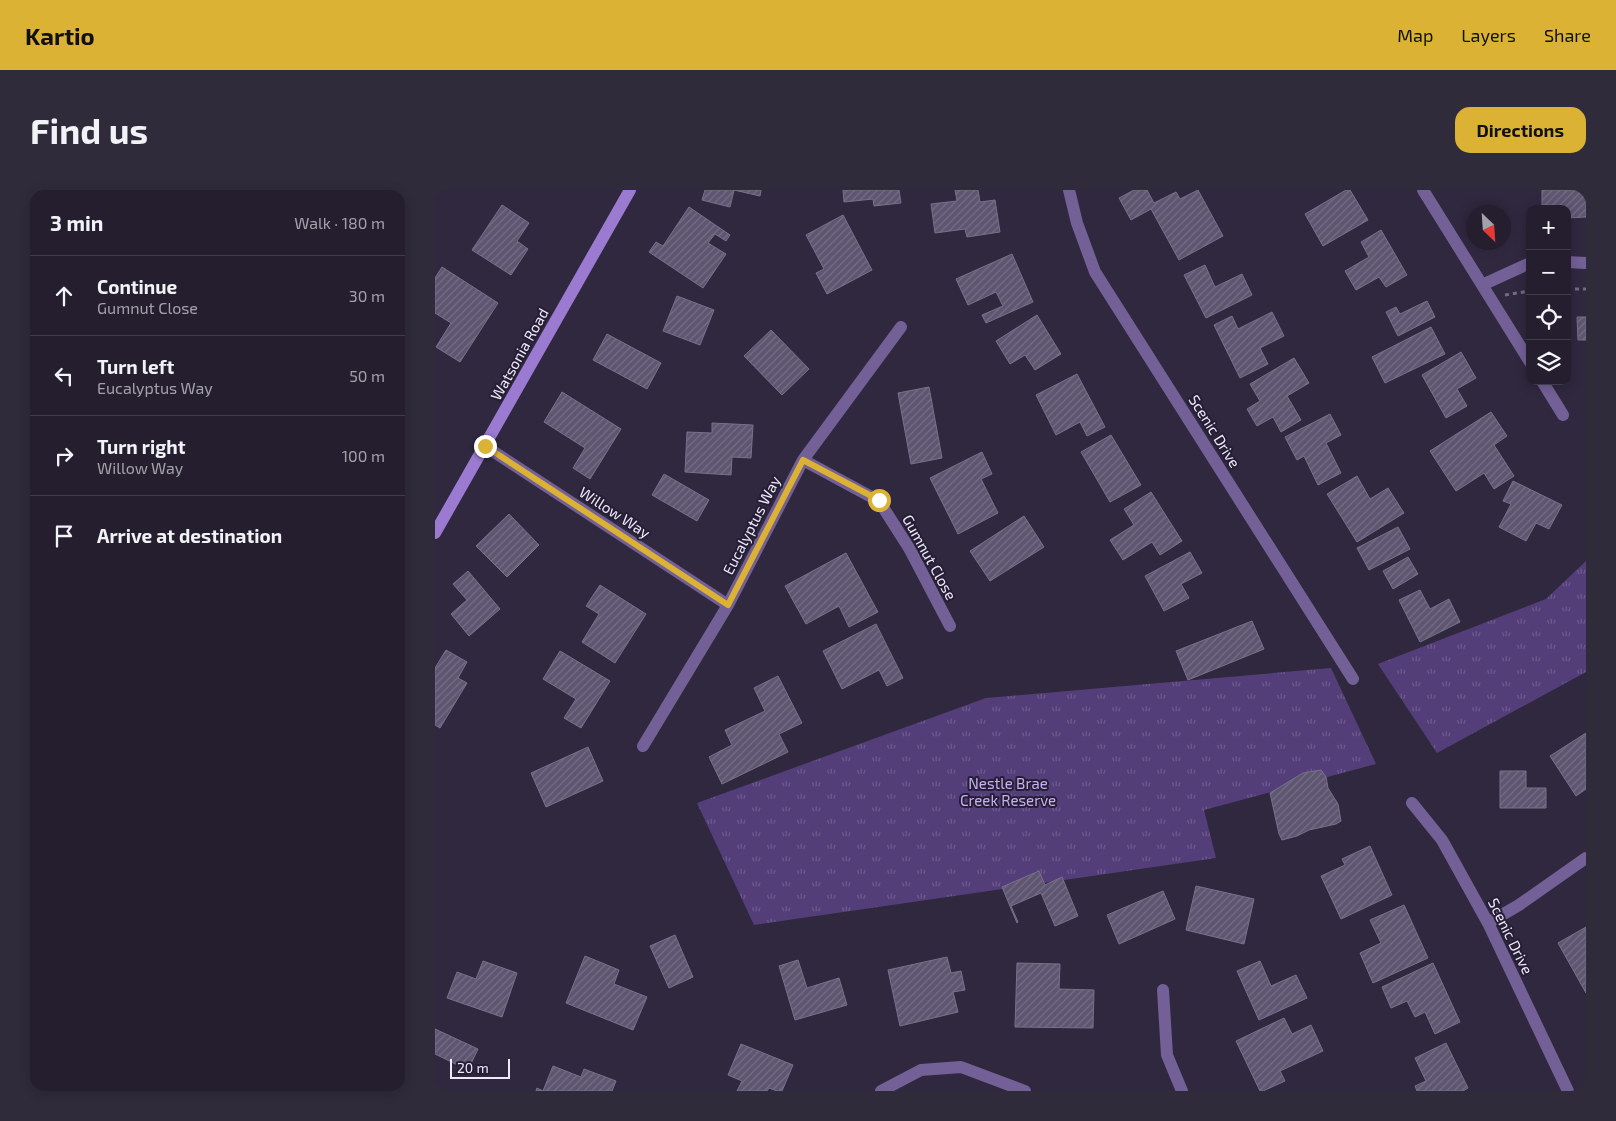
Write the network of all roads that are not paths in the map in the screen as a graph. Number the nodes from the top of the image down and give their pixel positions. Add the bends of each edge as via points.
1 (629, 190) edge
2 (1069, 190) edge
3 (1423, 190) edge
4 (1571, 262) edge
5 (1586, 263) edge
6 (1526, 265) edge
7 (1483, 286) junction
8 (901, 328) dead end
9 (1526, 356) edge
10 (1544, 385) edge
11 (1563, 416) dead end
12 (485, 446) junction
13 (803, 460) junction
14 (435, 533) edge
15 (728, 605) junction
16 (950, 626) dead end
17 (1353, 679) dead end
18 (643, 746) dead end
19 (1412, 803) dead end
20 (1586, 858) edge
21 (1488, 923) junction
22 (1163, 990) dead end
23 (881, 1091) edge
24 (1025, 1091) edge
25 (1182, 1091) edge
26 (1568, 1091) edge

1 - 12 street, Watsonia Road
2 - 17 street, Scenic Drive via 1095,272
3 - 7 street
4 - 5 street
6 - 7 street
7 - 9 street
8 - 13 street, Eucalyptus Way
10 - 11 street
12 - 14 street, Watsonia Road
12 - 15 street, Willow Way
13 - 15 street, Eucalyptus Way
13 - 16 street, Gumnut Close via 879,500 909,548
15 - 18 street, Eucalyptus Way
19 - 21 street, Scenic Drive via 1442,840
20 - 21 street
21 - 26 street, Scenic Drive
22 - 25 street via 1167,1055
23 - 24 street via 921,1070 961,1067

